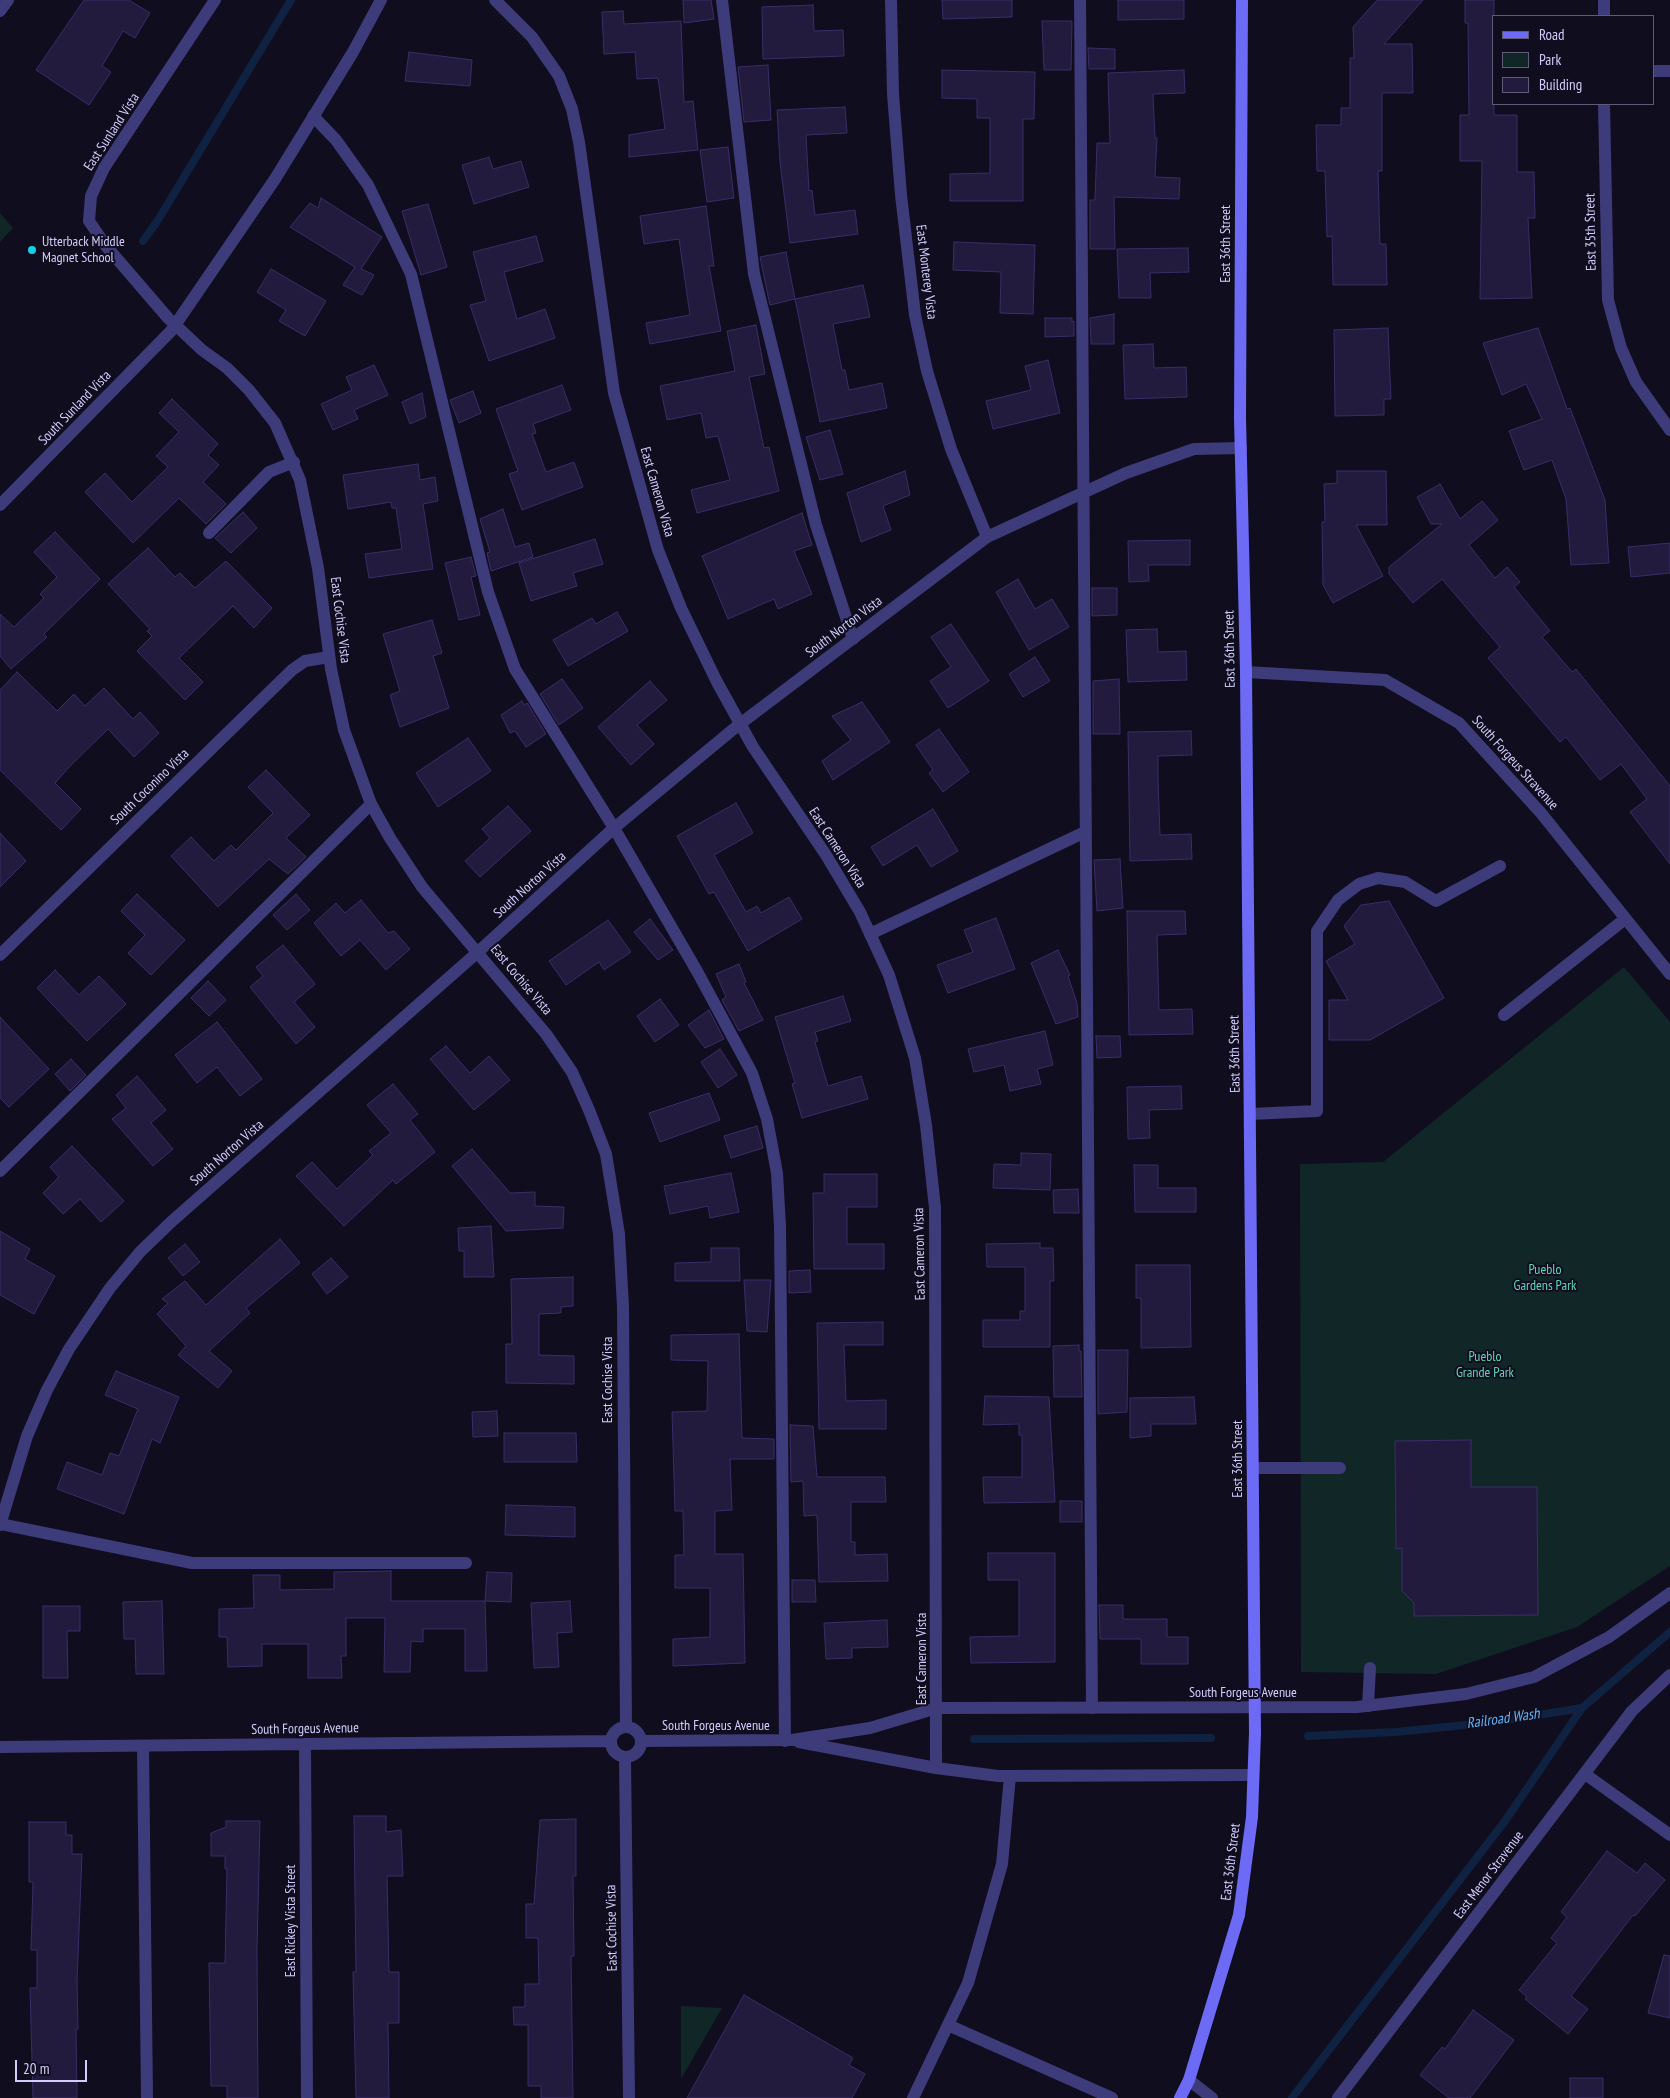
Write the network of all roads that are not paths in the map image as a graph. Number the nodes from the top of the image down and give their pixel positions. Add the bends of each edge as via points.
1 (8, 0) edge
2 (215, 0) edge
3 (381, 0) edge
4 (495, 0) edge
5 (722, 0) edge
6 (891, 0) edge
7 (1080, 0) edge
8 (1242, 0) edge
9 (1604, 0) edge
10 (0, 11) edge
11 (1604, 15) edge
12 (1655, 71) edge
13 (1670, 71) edge
14 (1604, 105) edge
15 (313, 116) junction
16 (173, 328) junction
17 (1670, 430) edge
18 (1240, 448) junction
19 (294, 462) junction
20 (1083, 492) junction
21 (0, 506) edge
22 (209, 533) dead end
23 (987, 537) junction
24 (853, 639) junction
25 (329, 657) junction
26 (1246, 672) junction
27 (740, 724) junction
28 (372, 804) junction
29 (614, 828) junction
30 (1085, 832) junction
31 (1500, 866) dead end
32 (1625, 919) junction
33 (870, 934) junction
34 (478, 952) junction
35 (0, 955) edge
36 (1670, 974) edge
37 (1504, 1015) dead end
38 (1250, 1114) junction
39 (0, 1171) edge
40 (1253, 1468) junction
41 (1340, 1468) dead end
42 (0, 1524) edge
43 (466, 1563) dead end
44 (1670, 1593) edge
45 (1370, 1668) dead end
46 (1670, 1675) edge
47 (1368, 1706) junction
48 (937, 1708) junction
49 (1092, 1708) junction
50 (1255, 1708) junction
51 (626, 1727) junction
52 (788, 1740) junction
53 (610, 1741) junction
54 (641, 1741) junction
55 (305, 1744) junction
56 (143, 1746) junction
57 (0, 1747) edge
58 (625, 1758) junction
59 (936, 1768) junction
60 (1585, 1774) junction
61 (1254, 1775) junction
62 (1010, 1776) junction
63 (1670, 1835) edge
64 (948, 2024) junction
65 (1189, 2080) junction
66 (147, 2098) edge
67 (307, 2098) edge
68 (629, 2098) edge
69 (913, 2098) edge
70 (1112, 2098) edge
71 (1180, 2098) edge
72 (1212, 2098) edge
73 (1338, 2098) edge

1 - 10 street
2 - 16 street, East Sunland Vista via 104,168 90,196 89,221
3 - 15 street
4 - 27 street, East Cameron Vista via 532,37 559,76 572,109 614,393 638,483 658,550 682,608
5 - 24 street via 754,274 816,524
6 - 23 street, East Monterey Vista via 901,195 915,315 926,372 951,449
7 - 20 street
8 - 18 main road, East 36th Street
9 - 11 street
12 - 13 street
14 - 17 street, East 35th Street via 1608,300 1613,326 1636,382
15 - 16 street via 275,179
15 - 29 street via 336,140 368,185 411,274 488,592 515,669
16 - 19 street, East Cochise Vista via 227,368 249,390 275,423
16 - 21 street, South Sunland Vista
18 - 20 street, South Norton Vista via 1194,449
18 - 26 main road, East 36th Street
19 - 22 street via 269,472
19 - 25 street, East Cochise Vista via 318,568
20 - 23 street, South Norton Vista
20 - 30 street
23 - 24 street, South Norton Vista
24 - 27 street, South Norton Vista
25 - 28 street, East Cochise Vista via 344,730
25 - 35 street, South Coconino Vista via 305,661 292,670
26 - 32 street, South Forgeus Stravenue via 1385,680 1459,723 1541,813
26 - 38 main road, East 36th Street
27 - 29 street, South Norton Vista
27 - 33 street, East Cameron Vista via 826,855
28 - 34 street, East Cochise Vista via 422,887
28 - 39 street
29 - 34 street, South Norton Vista
29 - 52 street via 752,1073 768,1119 777,1173 780,1226
30 - 33 street
30 - 49 street
31 - 38 street via 1436,901 1405,882 1378,878 1359,884 1338,900 1317,931 1317,1111
32 - 36 street, South Forgeus Stravenue
32 - 37 street
33 - 48 street, East Cameron Vista via 889,975 915,1058 935,1208
34 - 42 street, South Norton Vista via 140,1252 110,1288 69,1349 47,1390 27,1436
34 - 51 street, East Cochise Vista via 546,1034 572,1072 606,1154 614,1194 622,1308
38 - 40 main road, East 36th Street
40 - 41 street
40 - 50 main road, East 36th Street
42 - 43 street via 192,1563
44 - 47 street, South Forgeus Avenue via 1609,1637 1534,1677 1466,1694
45 - 47 street
46 - 60 street, East Menor Stravenue via 1632,1712
47 - 50 street, South Forgeus Avenue
48 - 49 street, South Forgeus Avenue
48 - 52 street, South Forgeus Avenue via 870,1728
48 - 59 street, East Cameron Vista
49 - 50 street, South Forgeus Avenue
50 - 61 main road, East 36th Street
51 - 53 street via 614,1732
51 - 54 street via 637,1732
52 - 54 street, South Forgeus Avenue
52 - 59 street, South Forgeus Avenue
53 - 55 street, South Forgeus Avenue
53 - 58 street via 616,1754
54 - 58 street via 635,1755
55 - 56 street, South Forgeus Avenue
55 - 67 street, East Rickey Vista Street
56 - 57 street, South Forgeus Avenue
56 - 66 street
58 - 68 street, East Cochise Vista
59 - 62 street, South Forgeus Avenue
60 - 63 street
60 - 73 street, East Menor Stravenue
61 - 62 street, South Forgeus Avenue
61 - 65 main road, East 36th Street via 1239,1915
62 - 64 street via 1002,1864 968,1983
64 - 69 street
64 - 70 street
65 - 71 main road, East 36th Street
65 - 72 street

